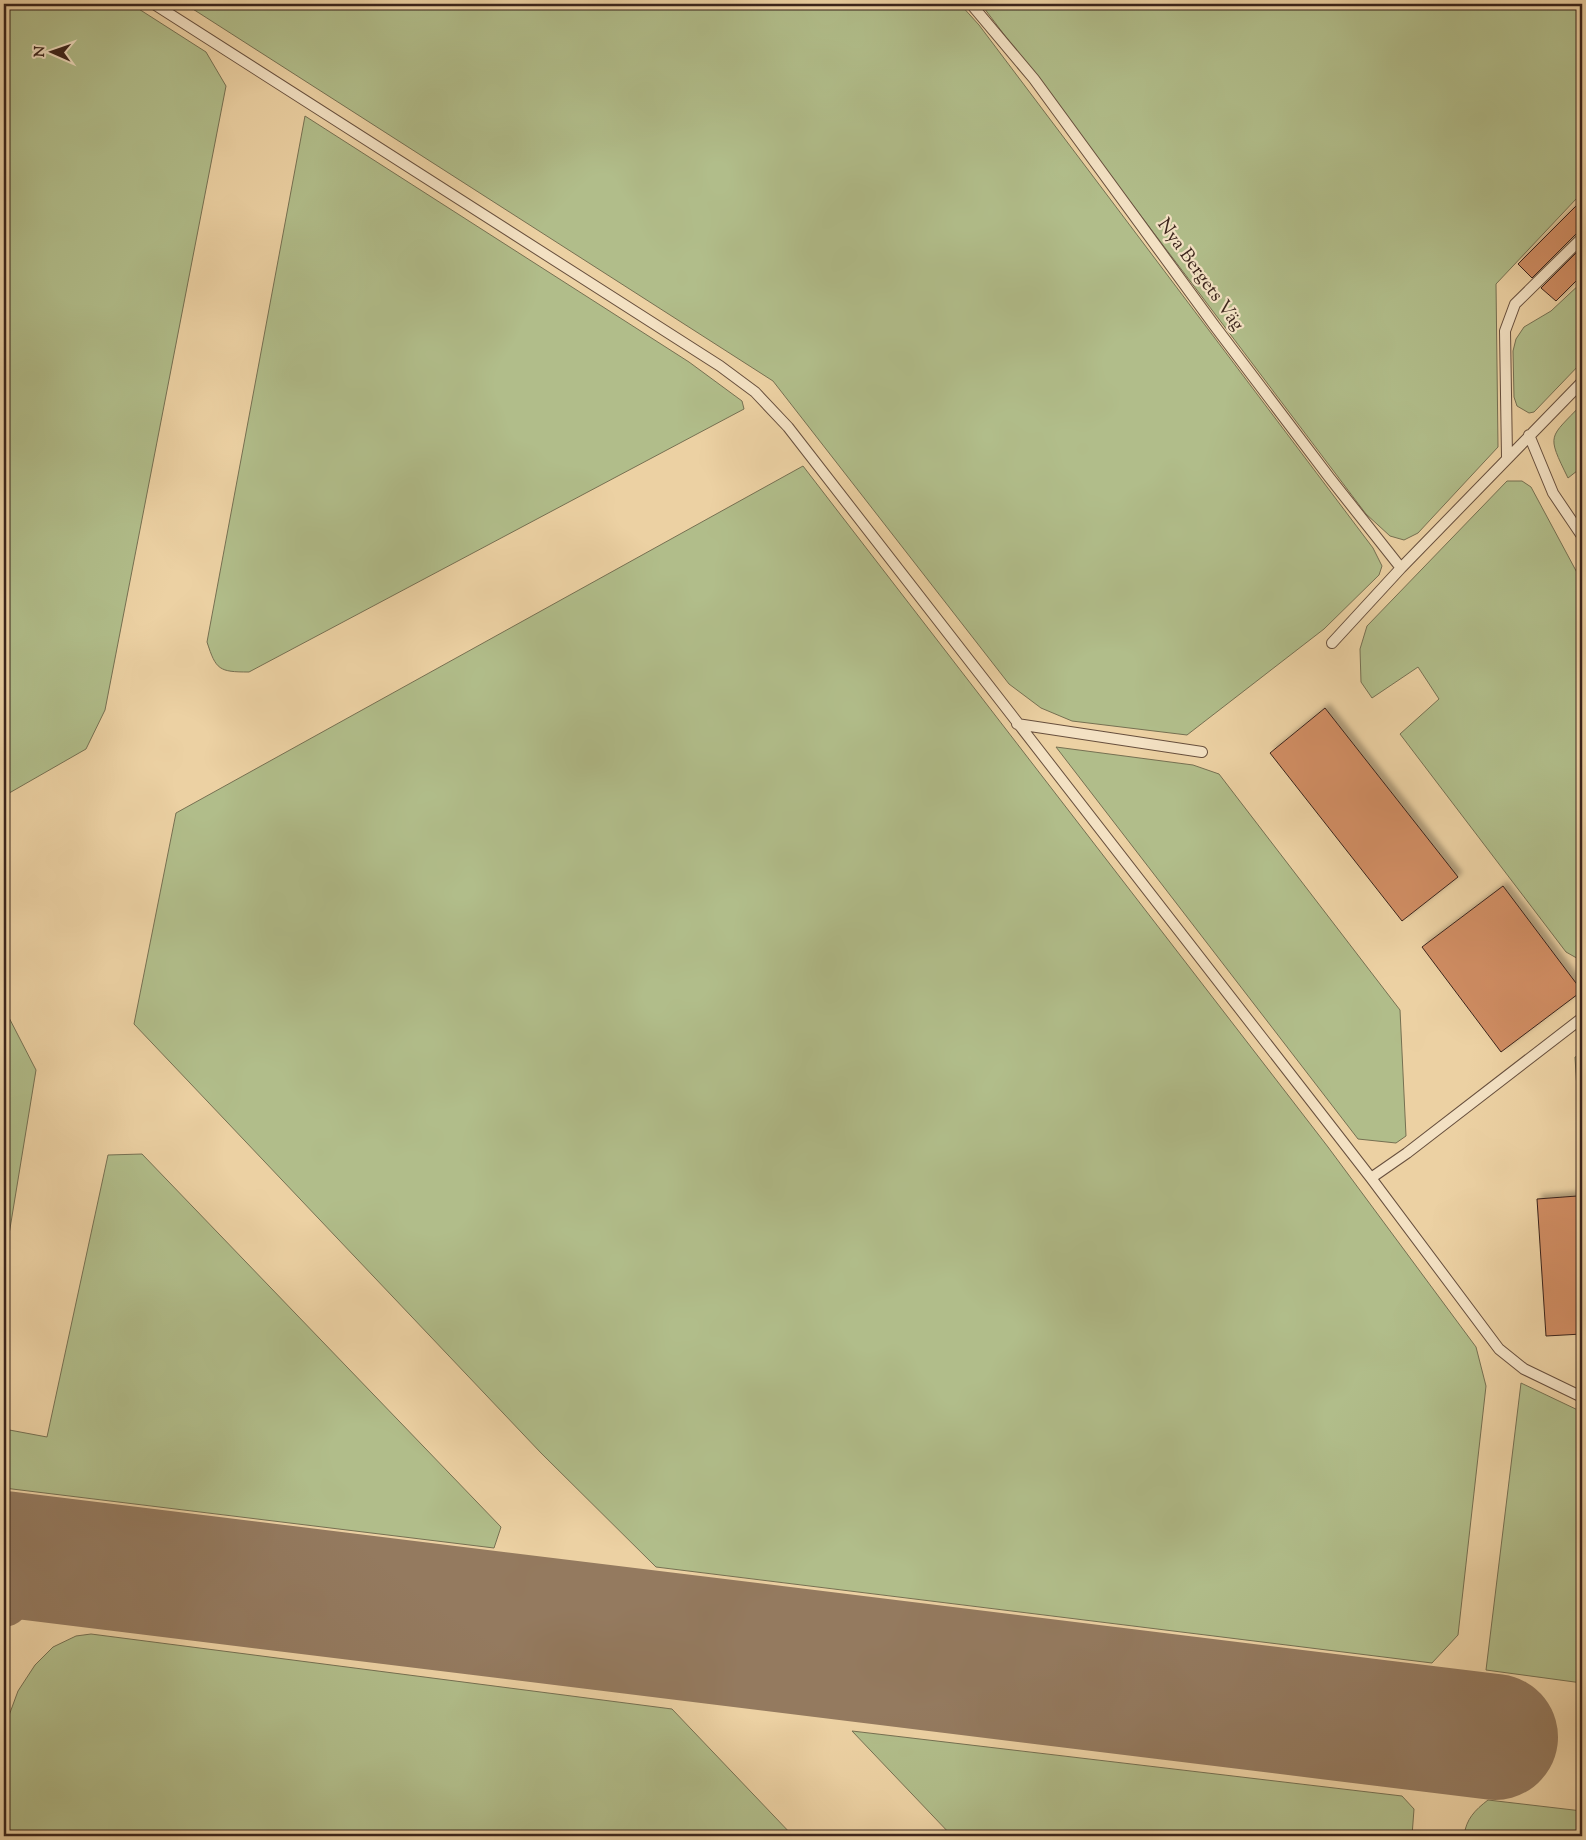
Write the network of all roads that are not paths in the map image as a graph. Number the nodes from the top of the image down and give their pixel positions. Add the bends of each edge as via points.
1 (154, 4) edge
2 (971, 4) edge
3 (1582, 238) edge
4 (1582, 382) edge
5 (1529, 435) junction
6 (1508, 457) junction
7 (1582, 536) edge
8 (1401, 568) junction
9 (1332, 643) dead end
10 (1017, 724) junction
11 (1202, 752) dead end
12 (1582, 1018) edge
13 (1371, 1178) junction
14 (1582, 1397) edge

1 - 10 lane via 720,366 755,392 788,427
2 - 8 lane, Nya Bergets Väg via 1034,79 1214,325
3 - 6 lane via 1515,304 1505,331
4 - 5 lane
5 - 6 lane
5 - 7 lane via 1553,493
6 - 8 lane
8 - 9 lane
10 - 11 lane
10 - 13 lane
12 - 13 lane via 1407,1154
13 - 14 lane via 1498,1349 1524,1369

